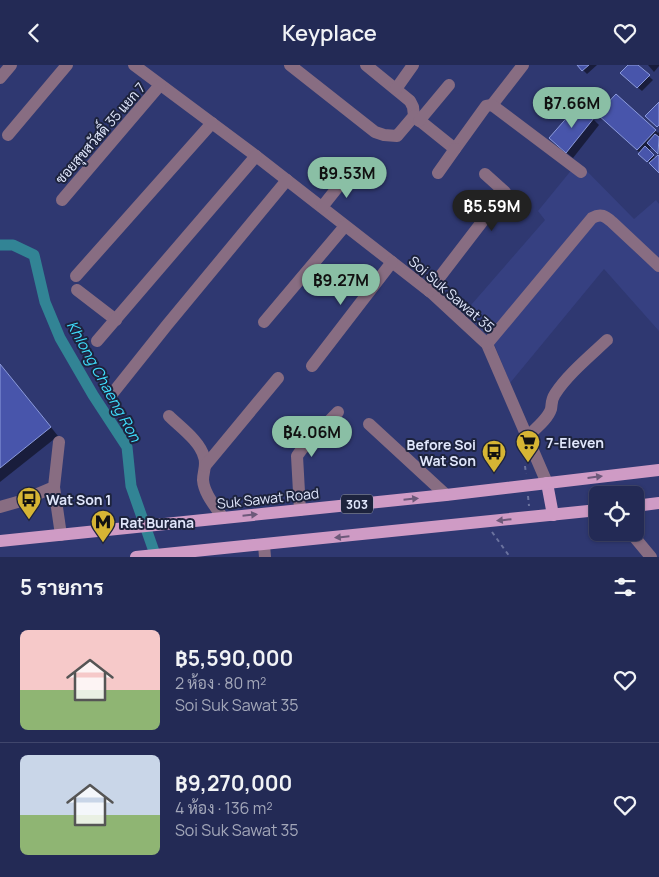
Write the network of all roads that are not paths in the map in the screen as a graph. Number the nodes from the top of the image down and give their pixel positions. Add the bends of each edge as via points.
1 (11, 65) edge
2 (67, 65) edge
3 (134, 65) edge
4 (290, 65) edge
5 (366, 65) edge
6 (413, 65) edge
7 (523, 65) edge
8 (0, 78) edge
9 (160, 85) junction
10 (449, 85) dead end
11 (396, 89) junction
12 (492, 105) junction
13 (416, 118) junction
14 (212, 123) junction
15 (8, 135) dead end
16 (455, 149) junction
17 (256, 156) junction
18 (581, 171) dead end
19 (349, 173) dead end
20 (438, 173) dead end
21 (485, 175) dead end
22 (287, 180) junction
23 (62, 200) dead end
24 (322, 207) junction
25 (345, 226) junction
26 (392, 262) junction
27 (659, 266) edge
28 (76, 276) dead end
29 (77, 290) dead end
30 (429, 291) junction
31 (116, 320) junction
32 (264, 322) dead end
33 (606, 339) dead end
34 (97, 341) dead end
35 (487, 344) junction
36 (312, 366) dead end
37 (278, 378) dead end
38 (112, 394) dead end
39 (338, 412) dead end
40 (168, 416) dead end
41 (369, 425) dead end
42 (528, 436) junction
43 (59, 442) dead end
44 (206, 466) junction
45 (659, 470) edge
46 (547, 483) junction
47 (54, 487) junction
48 (446, 495) junction
49 (659, 503) edge
50 (644, 505) edge
51 (0, 507) edge
52 (300, 510) junction
53 (589, 512) edge
54 (553, 515) junction
55 (223, 518) junction
56 (61, 535) junction
57 (0, 541) edge
58 (638, 541) edge
59 (264, 551) edge
60 (138, 557) edge
61 (651, 557) edge

1 - 8 street
2 - 15 street
3 - 9 street, Soi Suk Sawat 35
4 - 13 street via 375,132 397,136
5 - 11 street
6 - 11 street
7 - 12 street
9 - 14 street, Soi Suk Sawat 35
9 - 23 street, ซอยสุขสวัสดิ์ 35 แยก 7
10 - 13 street
11 - 13 street via 410,101
12 - 16 street via 486,106
12 - 18 street
13 - 16 street
14 - 17 street, Soi Suk Sawat 35
14 - 28 street
16 - 20 street
17 - 22 street, Soi Suk Sawat 35
17 - 31 street
19 - 24 street
21 - 30 street via 505,192
22 - 24 street, Soi Suk Sawat 35
22 - 38 street
24 - 25 street, Soi Suk Sawat 35
25 - 26 street, Soi Suk Sawat 35
25 - 32 street
26 - 30 street, Soi Suk Sawat 35
26 - 36 street
27 - 35 street via 612,222 598,215 592,218
29 - 31 street
30 - 35 street, Soi Suk Sawat 35
31 - 34 street
33 - 42 street via 562,385 554,395 546,417
35 - 42 street, Soi Suk Sawat 35
37 - 44 street
39 - 52 street via 297,456
40 - 44 street via 199,446
41 - 48 street
42 - 46 street, Soi Suk Sawat 35
43 - 47 street
44 - 55 street via 203,480 209,497
46 -> 45 main road, Suk Sawat Road / 303
46 - 48 main road, Suk Sawat Road / 303
46 - 54 main road
47 - 51 street
47 - 56 street
52 -> 48 main road, Suk Sawat Road / 303
49 - 50 main road
55 -> 52 main road, Suk Sawat Road / 303
53 - 54 main road, 303
54 -> 59 main road, 303
55 - 56 main road, Suk Sawat Road / 303
56 - 57 main road, Suk Sawat Road / 303
58 - 61 street
59 - 60 main road, 303

